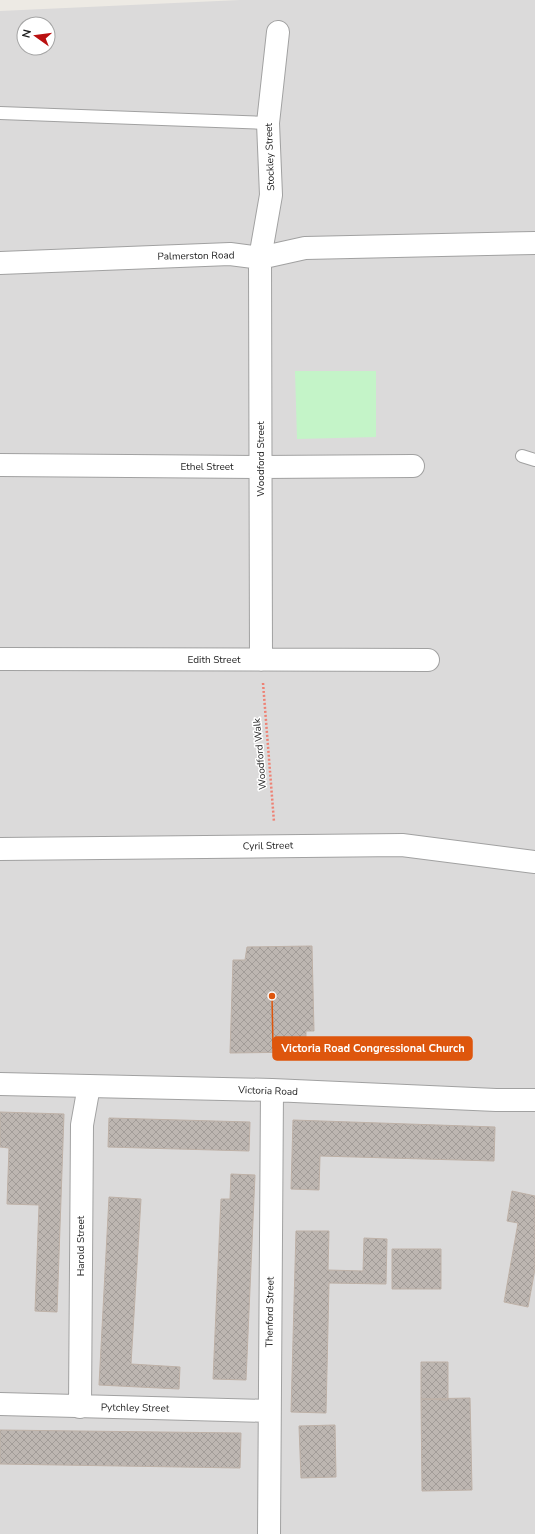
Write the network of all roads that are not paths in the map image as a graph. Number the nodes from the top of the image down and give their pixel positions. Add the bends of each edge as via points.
1 (278, 32) dead end
2 (0, 113) edge
3 (268, 123) junction
4 (535, 243) edge
5 (260, 258) junction
6 (0, 263) edge
7 (522, 456) dead end
8 (535, 460) edge
9 (0, 465) edge
10 (413, 466) dead end
11 (261, 467) junction
12 (0, 659) edge
13 (261, 660) junction
14 (428, 660) dead end
15 (0, 849) edge
16 (535, 862) edge
17 (0, 1084) edge
18 (89, 1086) junction
19 (272, 1090) junction
20 (535, 1100) edge
21 (0, 1404) edge
22 (80, 1407) junction
23 (269, 1411) junction
24 (269, 1534) edge

1 - 3 street, Stockley Street
2 - 3 lane
3 - 5 street, Stockley Street via 271,195
4 - 5 street, Palmerston Road via 305,248
5 - 6 street, Palmerston Road via 230,254
5 - 11 street, Woodford Street
7 - 8 lane
9 - 11 street, Ethel Street
10 - 11 street, Ethel Street
11 - 13 street, Woodford Street
12 - 13 street, Edith Street
13 - 14 street, Edith Street
15 - 16 street, Cyril Street via 402,845
17 - 18 street, Victoria Road
18 - 19 street, Victoria Road
18 - 22 street, Harold Street via 82,1125
19 - 20 street, Victoria Road
19 - 23 street, Thenford Street
21 - 22 street, Pytchley Street
22 - 23 street, Pytchley Street
23 - 24 street, Thenford Street

